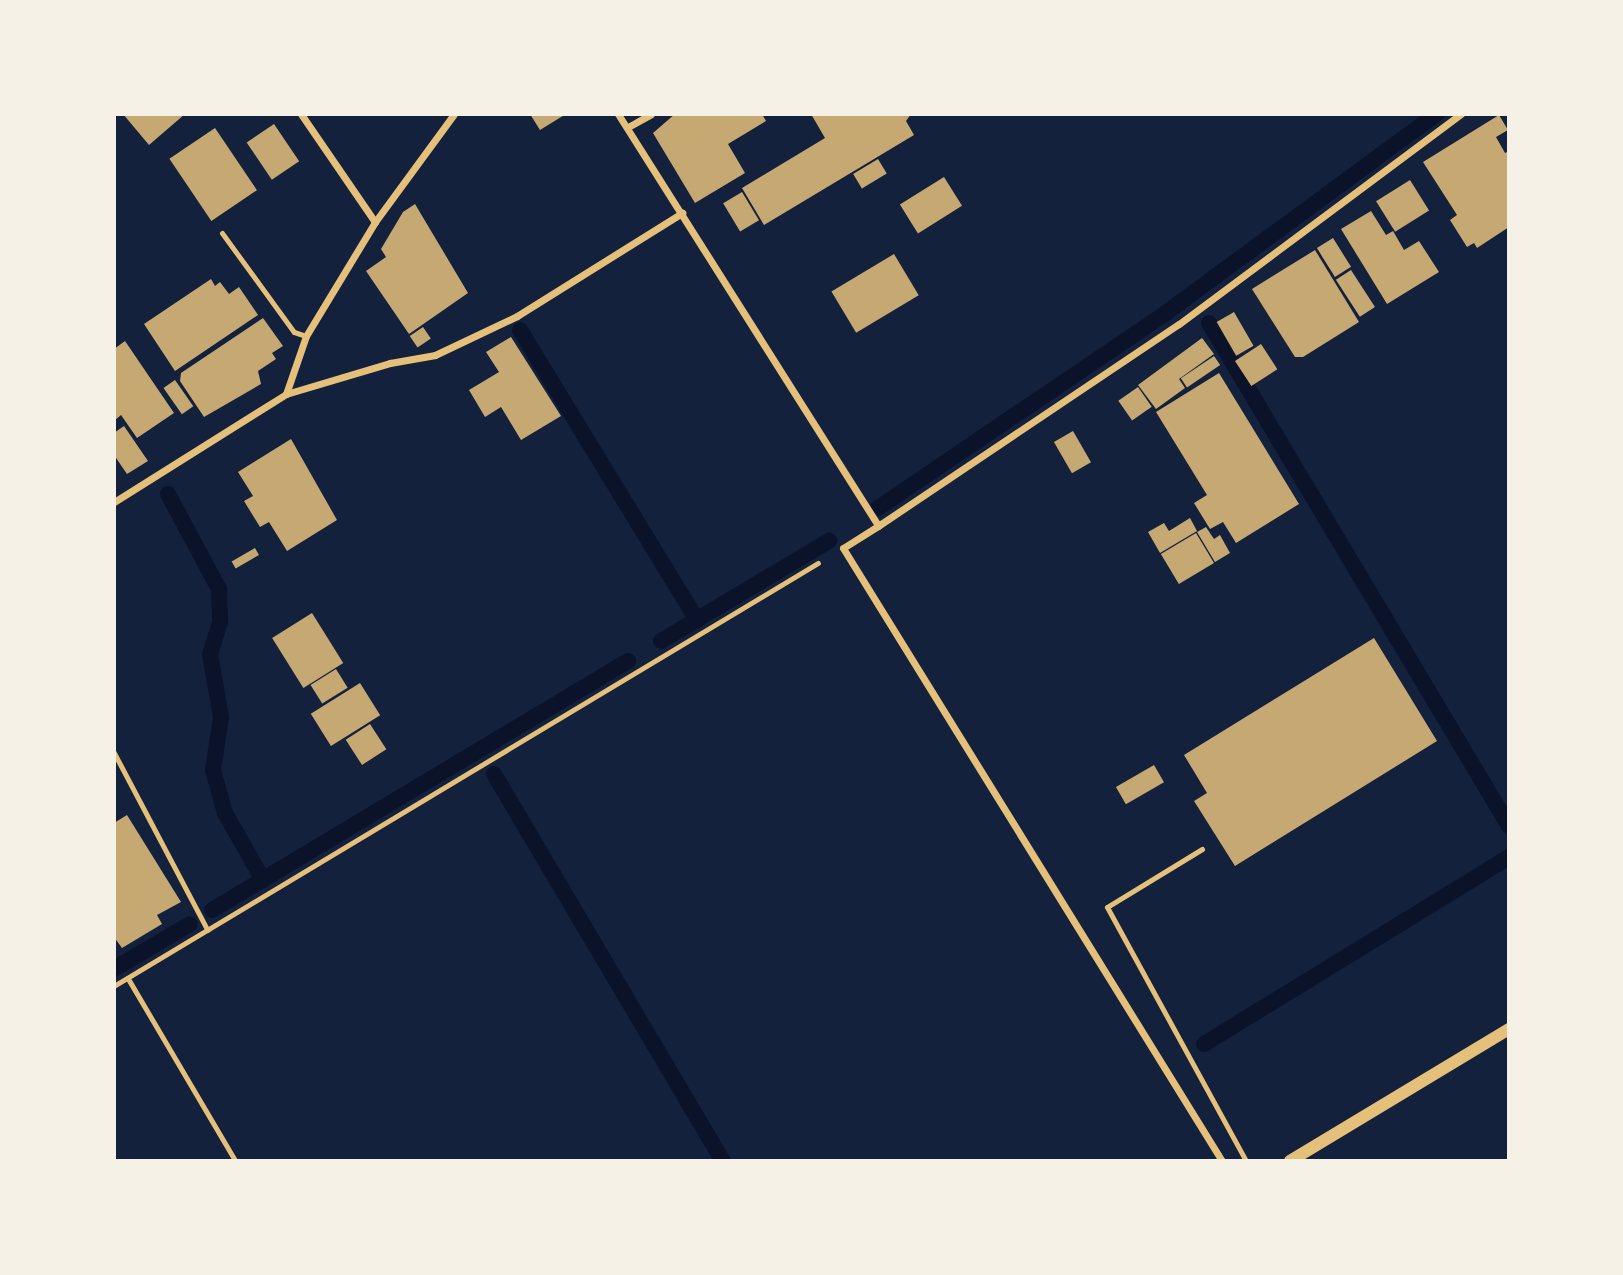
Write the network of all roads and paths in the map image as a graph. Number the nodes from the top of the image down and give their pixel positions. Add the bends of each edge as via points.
1 (301, 114) edge
2 (454, 114) edge
3 (618, 114) edge
4 (651, 114) edge
5 (1461, 114) edge
6 (628, 127) junction
7 (681, 213) junction
8 (375, 222) junction
9 (222, 233) dead end
10 (306, 335) junction
11 (286, 394) junction
12 (114, 502) edge
13 (878, 526) junction
14 (843, 548) junction
15 (114, 752) edge
16 (1202, 849) dead end
17 (208, 930) junction
18 (128, 978) junction
19 (114, 986) edge
20 (1509, 1029) edge
21 (236, 1161) edge
22 (1222, 1161) edge
23 (1246, 1161) edge
24 (1290, 1161) edge

1 - 8 street
2 - 8 street
3 - 6 street
4 - 6 street
5 - 13 street via 1179,324
6 - 7 street
7 - 11 street via 517,316 446,349
7 - 13 street
8 - 10 street
9 - 10 lane via 294,332
10 - 11 street
11 - 12 street
13 - 14 street
14 - 17 path
14 - 22 street
15 - 17 path
16 - 23 lane via 1107,907
17 - 18 path
18 - 19 path
18 - 21 path
20 - 24 street

